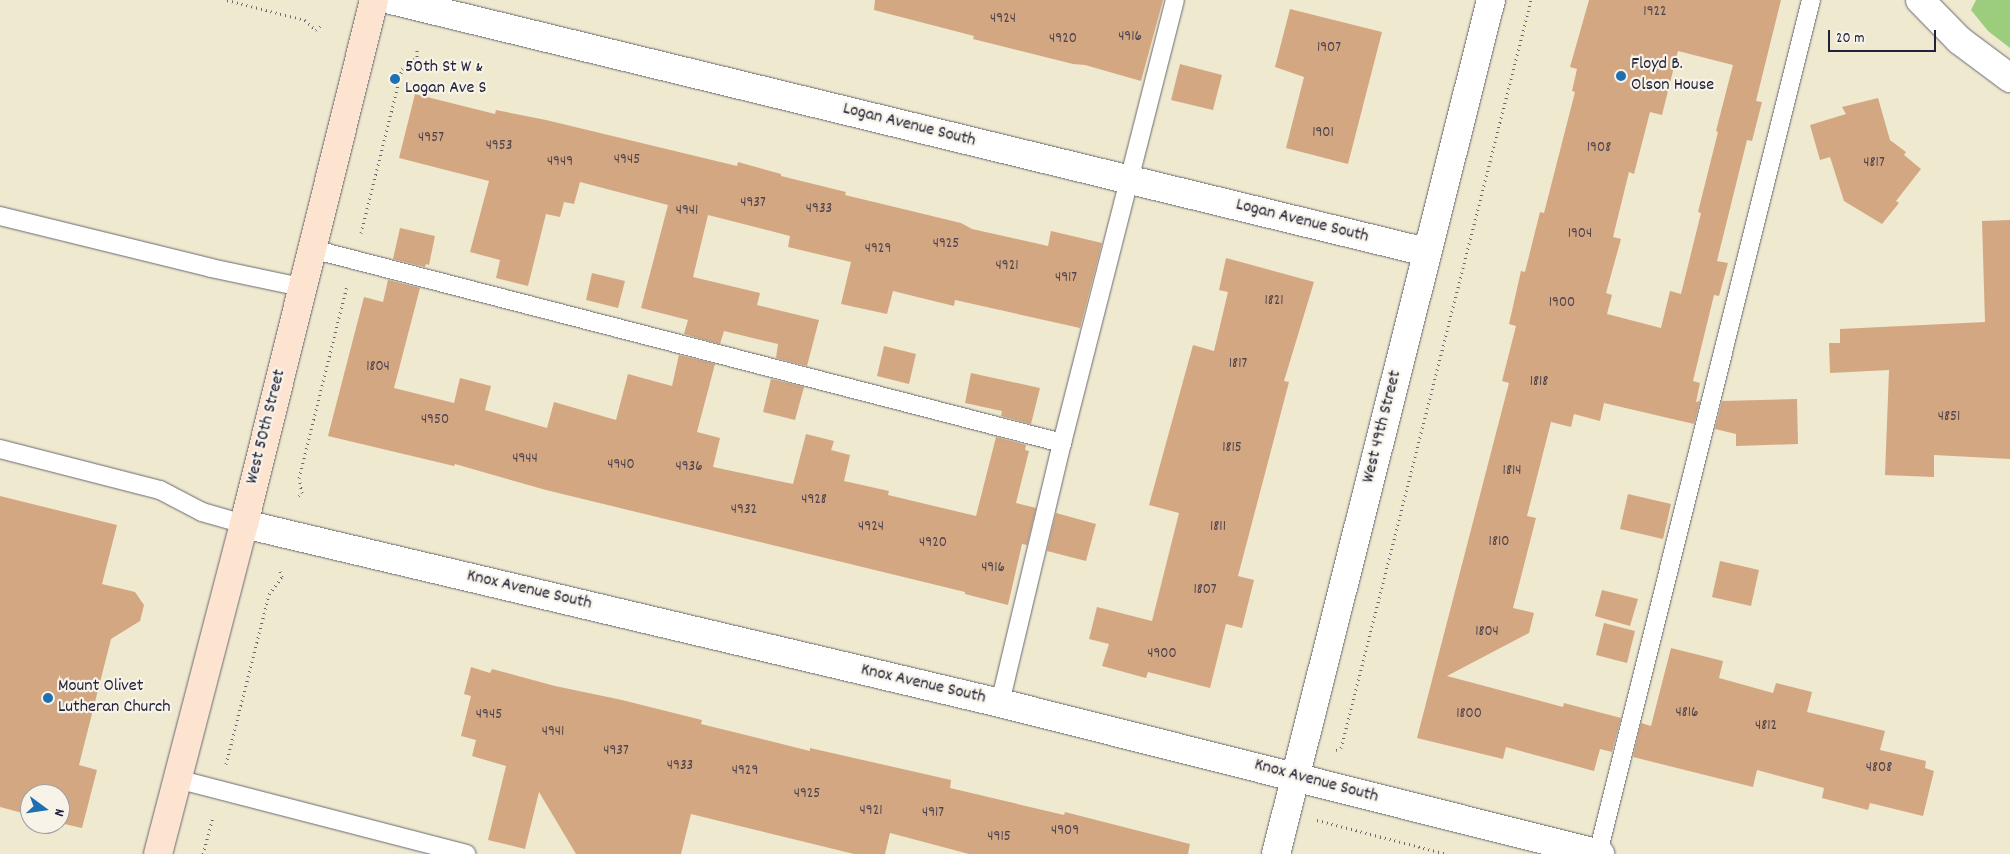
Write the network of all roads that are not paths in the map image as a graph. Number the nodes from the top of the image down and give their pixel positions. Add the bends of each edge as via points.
1 (374, 0) edge
2 (391, 0) edge
3 (1175, 0) edge
4 (1491, 0) edge
5 (1811, 0) edge
6 (1920, 0) edge
7 (2010, 78) edge
8 (1129, 180) junction
9 (0, 216) edge
10 (312, 249) junction
11 (1426, 252) junction
12 (301, 287) junction
13 (1062, 443) junction
14 (0, 449) edge
15 (244, 524) junction
16 (1000, 703) junction
17 (1296, 777) junction
18 (178, 779) junction
19 (158, 854) edge
20 (466, 854) edge
21 (1276, 854) edge
22 (1599, 854) edge

1 - 10 main road, West 50th Street
2 - 8 street, Logan Avenue South
3 - 8 lane
4 - 11 street, West 49th Street
5 - 22 lane
6 - 7 street via 1959,40
8 - 11 street, Logan Avenue South
8 - 13 lane
9 - 12 lane
10 - 12 main road, West 50th Street
10 - 13 lane
11 - 17 street, West 49th Street
12 - 15 main road, West 50th Street
13 - 16 lane
14 - 15 lane via 160,490 202,512
15 - 16 street, Knox Avenue South
15 - 18 main road, West 50th Street
16 - 17 street, Knox Avenue South
17 - 21 street, West 49th Street
17 - 22 street, Knox Avenue South
18 - 19 main road, West 50th Street
18 - 20 lane

